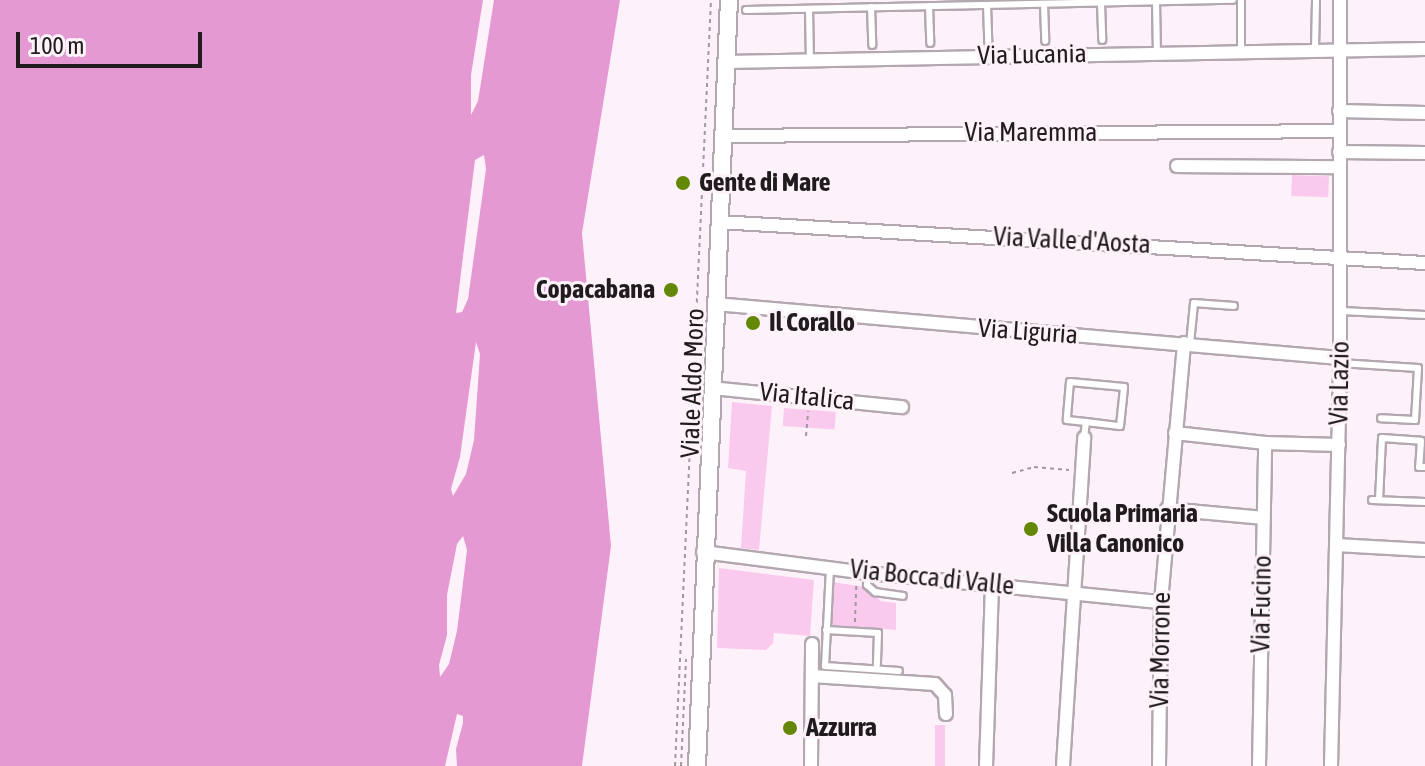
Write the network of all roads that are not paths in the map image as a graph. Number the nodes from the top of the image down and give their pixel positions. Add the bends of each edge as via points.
1 (729, 0) edge
2 (1233, 0) edge
3 (1241, 0) edge
4 (1316, 0) edge
5 (1340, 0) edge
6 (1156, 2) edge
7 (1101, 3) junction
8 (1044, 4) junction
9 (987, 5) junction
10 (929, 6) junction
11 (871, 7) junction
12 (809, 9) junction
13 (746, 10) dead end
14 (1102, 40) dead end
15 (1045, 41) dead end
16 (988, 42) dead end
17 (930, 43) dead end
18 (872, 45) dead end
19 (1338, 48) junction
20 (1315, 49) junction
21 (1425, 49) edge
22 (1241, 50) junction
23 (1157, 52) junction
24 (810, 60) junction
25 (726, 62) junction
26 (1339, 111) junction
27 (1425, 113) edge
28 (1339, 131) junction
29 (722, 136) junction
30 (1339, 152) junction
31 (1425, 153) edge
32 (1177, 166) dead end
33 (1339, 167) junction
34 (718, 222) junction
35 (1340, 258) junction
36 (1425, 263) edge
37 (715, 304) junction
38 (1234, 306) dead end
39 (1340, 311) junction
40 (1425, 315) edge
41 (1187, 343) junction
42 (1340, 361) junction
43 (711, 388) junction
44 (902, 407) dead end
45 (1381, 418) dead end
46 (1086, 422) junction
47 (1175, 433) junction
48 (1084, 438) joint
49 (1265, 443) junction
50 (1339, 445) junction
51 (1425, 467) edge
52 (1425, 502) edge
53 (1167, 509) junction
54 (1264, 518) junction
55 (1336, 545) junction
56 (1425, 550) edge
57 (703, 552) junction
58 (830, 568) junction
59 (862, 572) junction
60 (992, 585) junction
61 (1072, 592) junction
62 (903, 596) dead end
63 (1161, 602) junction
64 (826, 630) junction
65 (812, 644) dead end
66 (877, 665) dead end
67 (899, 671) dead end
68 (812, 676) junction
69 (946, 714) dead end
70 (697, 766) edge
71 (811, 766) edge
72 (986, 766) edge
73 (1063, 766) edge
74 (1159, 766) edge
75 (1259, 766) edge
76 (1331, 766) edge

1 - 25 street, Viale Aldo Moro
2 - 6 lane
3 - 22 lane
4 - 20 lane
5 - 19 street, Via Lazio
6 - 7 lane
6 - 23 lane
7 - 8 lane
7 - 14 lane
8 - 9 lane
8 - 15 lane
9 - 10 lane
9 - 16 lane
10 - 11 lane
10 - 17 lane
11 - 12 lane
11 - 18 lane
12 - 13 lane
12 - 24 lane
19 - 20 street, Via Lucania
19 - 21 street, Via Lucania
19 - 26 street, Via Lazio
20 - 22 street, Via Lucania
22 - 23 street, Via Lucania
23 - 24 street, Via Lucania
24 - 25 street, Via Lucania
25 - 29 street, Viale Aldo Moro
26 - 27 street
26 - 28 street, Via Lazio
28 - 29 street, Via Maremma
28 - 30 street, Via Lazio
29 - 34 street, Viale Aldo Moro
30 - 31 street
30 - 33 street, Via Lazio
32 - 33 street
33 - 35 street, Via Lazio
34 - 35 street, Via Valle d'Aosta
34 - 37 street, Viale Aldo Moro
35 - 36 street, Via Valle d'Aosta
35 - 39 street, Via Lazio
37 - 41 street, Via Liguria
37 - 43 street, Viale Aldo Moro
38 - 41 lane via 1194,303
39 - 40 lane
39 - 42 street, Via Lazio
41 - 42 street, Via Liguria
41 - 47 street, Via Morrone
42 - 45 lane via 1418,368 1415,420
42 - 50 street, Via Lazio
43 - 44 street, Via Italica
43 - 57 street, Viale Aldo Moro
46 - 46 lane via 1120,426 1124,387 1070,382 1067,420
46 - 48 lane
47 - 49 street
47 - 53 street, Via Morrone
48 - 61 street
49 - 50 street
49 - 54 street, Via Fucino
50 - 55 street, Via Lazio
51 - 52 lane via 1419,467 1421,441 1382,438 1376,500
53 - 54 street
53 - 63 street, Via Morrone
54 - 75 street, Via Fucino
55 - 56 street
55 - 76 street, Via Lazio
57 - 58 street, Via Bocca di Valle
57 - 70 street, Viale Aldo Moro
58 - 59 street, Via Bocca di Valle
58 - 64 lane
59 - 60 street, Via Bocca di Valle
59 - 62 lane via 875,592
60 - 61 street, Via Bocca di Valle
60 - 72 street
61 - 63 street, Via Bocca di Valle
61 - 73 street
63 - 74 street, Via Morrone
64 - 66 lane via 878,633
64 - 67 lane via 825,666
65 - 68 street
68 - 69 street via 935,684 945,695
68 - 71 street

